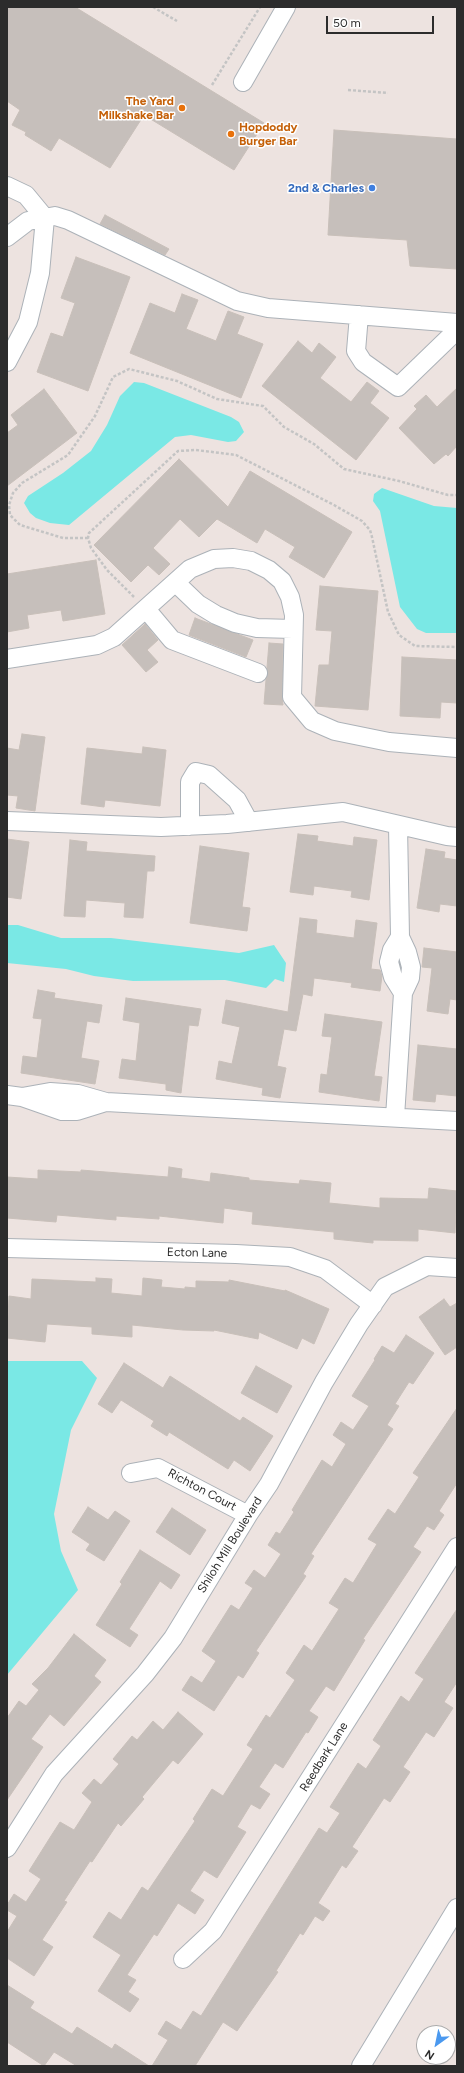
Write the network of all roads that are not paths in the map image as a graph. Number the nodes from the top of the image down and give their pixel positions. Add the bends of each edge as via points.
1 (286, 7) edge
2 (243, 82) dead end
3 (7, 186) edge
4 (45, 218) junction
5 (7, 237) edge
6 (359, 315) junction
7 (457, 323) edge
8 (457, 330) edge
9 (7, 362) edge
10 (176, 583) junction
11 (146, 609) junction
12 (293, 629) junction
13 (7, 659) edge
14 (258, 673) dead end
15 (457, 748) edge
16 (7, 821) edge
17 (249, 822) junction
18 (398, 825) junction
19 (190, 826) junction
20 (457, 837) edge
21 (14, 1096) edge
22 (396, 1118) junction
23 (457, 1121) edge
24 (7, 1248) edge
25 (457, 1268) edge
26 (373, 1305) junction
27 (131, 1472) dead end
28 (248, 1515) junction
29 (457, 1547) edge
30 (7, 1848) edge
31 (457, 1908) edge
32 (183, 1959) dead end
33 (361, 2066) edge

1 - 2 street
3 - 4 street via 26,195
4 - 5 street via 28,221
4 - 6 street via 55,216 68,220 237,302 268,308
4 - 9 street via 40,273 28,322
6 - 7 street
6 - 8 street via 356,351 363,362 398,387
10 - 11 street
10 - 12 street via 198,604 235,623 257,628
10 - 12 street via 190,570 214,558 251,561 269,570 282,581 290,596 294,615
11 - 13 street via 114,637 97,646
11 - 14 street via 172,640
12 - 15 street via 292,697 312,721 335,731 388,742
16 - 19 street
17 - 18 street via 343,812
17 - 19 street
17 - 19 street via 237,800 209,775 196,772 190,782
18 - 20 street
18 - 22 street via 400,937 411,967 410,978 403,993
21 - 22 street via 50,1092 78,1094 106,1102
22 - 23 street
24 - 26 street, Ecton Lane via 236,1254 290,1258 325,1269
25 - 26 street, Shiloh Mill Boulevard via 427,1266 385,1288
26 - 28 street, Shiloh Mill Boulevard via 324,1382 269,1484
27 - 28 street, Richton Court via 158,1468
28 - 30 street, Shiloh Mill Boulevard via 173,1638 145,1674 54,1774
29 - 32 street, Reedbark Lane via 213,1931
31 - 33 street

